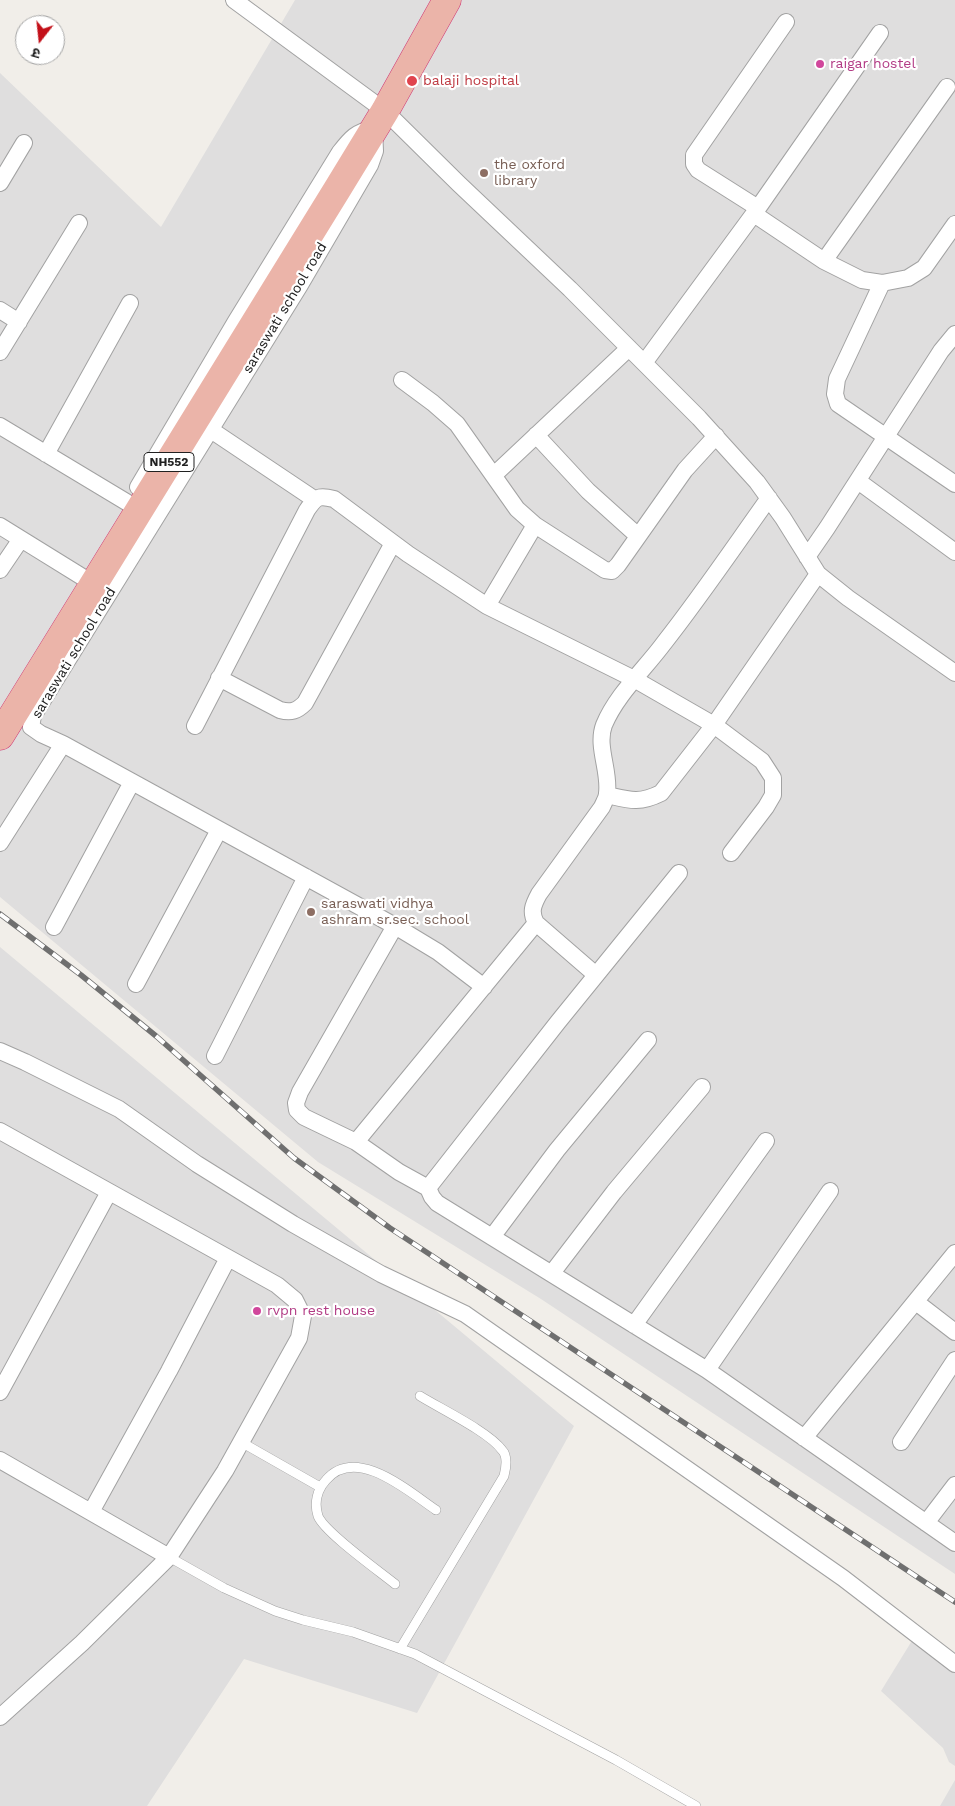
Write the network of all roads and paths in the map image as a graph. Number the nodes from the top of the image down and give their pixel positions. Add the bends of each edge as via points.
1 (234, 0) edge
2 (447, 0) edge
3 (786, 22) dead end
4 (880, 33) dead end
5 (947, 87) dead end
6 (379, 119) junction
7 (24, 143) dead end
8 (0, 183) edge
9 (756, 211) junction
10 (79, 223) dead end
11 (955, 224) edge
12 (824, 261) junction
13 (882, 283) junction
14 (130, 303) dead end
15 (0, 310) edge
16 (19, 322) junction
17 (955, 334) edge
18 (629, 348) junction
19 (0, 352) edge
20 (644, 363) junction
21 (402, 380) dead end
22 (0, 426) edge
23 (211, 430) junction
24 (536, 435) junction
25 (716, 436) junction
26 (886, 437) junction
27 (46, 454) junction
28 (494, 475) junction
29 (858, 481) junction
30 (955, 484) edge
31 (769, 498) junction
32 (314, 500) junction
33 (128, 503) junction
34 (535, 524) junction
35 (0, 526) edge
36 (638, 536) junction
37 (21, 539) junction
38 (393, 543) junction
39 (955, 552) edge
40 (807, 556) junction
41 (0, 570) edge
42 (818, 574) junction
43 (84, 578) junction
44 (487, 606) junction
45 (955, 673) edge
46 (219, 678) junction
47 (634, 679) junction
48 (0, 718) edge
49 (714, 725) junction
50 (195, 726) dead end
51 (0, 736) edge
52 (63, 744) junction
53 (132, 782) junction
54 (607, 795) junction
55 (219, 830) junction
56 (0, 843) edge
57 (731, 853) dead end
58 (679, 873) dead end
59 (306, 877) junction
60 (536, 923) junction
61 (395, 926) junction
62 (54, 927) dead end
63 (596, 975) junction
64 (136, 984) dead end
65 (484, 987) junction
66 (648, 1040) dead end
67 (0, 1051) edge
68 (215, 1056) dead end
69 (702, 1087) dead end
70 (0, 1131) edge
71 (766, 1141) dead end
72 (356, 1142) junction
73 (428, 1188) junction
74 (830, 1191) dead end
75 (110, 1192) junction
76 (492, 1237) junction
77 (955, 1253) edge
78 (228, 1258) junction
79 (552, 1274) junction
80 (916, 1302) junction
81 (634, 1325) junction
82 (955, 1332) edge
83 (955, 1360) edge
84 (708, 1370) junction
85 (0, 1392) edge
86 (420, 1396) dead end
87 (804, 1438) junction
88 (241, 1442) junction
89 (901, 1442) dead end
90 (0, 1460) edge
91 (955, 1485) edge
92 (320, 1487) junction
93 (436, 1510) dead end
94 (91, 1512) junction
95 (926, 1523) junction
96 (955, 1543) edge
97 (169, 1557) junction
98 (395, 1584) dead end
99 (400, 1649) junction
100 (955, 1664) edge
101 (0, 1717) edge
102 (696, 1806) edge

1 - 6 street
2 - 6 highway, NH552
3 - 9 street via 694,155 698,170
4 - 9 street
5 - 12 street
6 - 18 street
6 - 23 street, saraswati school road via 370,164
6 - 33 street via 352,138 340,152
6 - 51 highway, NH552
7 - 8 street
9 - 12 street
9 - 20 street
10 - 16 street
11 - 13 street via 924,268 908,278
12 - 13 street via 862,280
13 - 26 street via 838,379 835,394 838,404
14 - 27 street
15 - 16 street
16 - 19 street
17 - 26 street
18 - 20 street
18 - 24 street
20 - 25 street
21 - 28 street via 457,424
22 - 27 street
23 - 32 street
23 - 52 street, saraswati school road via 33,716 31,727
24 - 28 street
24 - 36 street via 588,491
25 - 31 street
25 - 36 street via 685,470
26 - 29 street
26 - 30 street
27 - 33 street
28 - 34 street via 517,508
29 - 39 street
29 - 40 street
31 - 40 street
31 - 47 street via 664,644
32 - 38 street via 323,496 334,499
32 - 46 street
33 - 43 street
34 - 36 street via 605,570 612,571
34 - 44 street
35 - 37 street
37 - 41 street
37 - 43 street
38 - 44 street
38 - 46 street via 299,709 290,713 280,710
40 - 42 street
42 - 45 street
42 - 49 street
43 - 48 street
44 - 47 street
46 - 50 street
47 - 49 street
47 - 54 street via 603,728
49 - 54 street via 660,793 649,800 636,801
49 - 57 street via 762,761 773,778 773,795
52 - 53 street, saraswati school road
52 - 56 street
53 - 55 street, saraswati school road
53 - 62 street
54 - 60 street via 602,807 539,894 533,906 532,916
55 - 59 street, saraswati school road
55 - 64 street
58 - 63 street
59 - 61 street, saraswati school road
59 - 68 street
60 - 63 street
60 - 65 street
61 - 65 street, saraswati school road via 438,952
61 - 72 street via 296,1103 297,1110 304,1117
63 - 73 street
65 - 72 street
66 - 76 street via 557,1150
67 - 100 street via 119,1109 197,1164 293,1224 380,1274 465,1314 843,1578
69 - 79 street via 614,1192
70 - 75 street
71 - 81 street
72 - 73 street via 398,1172
73 - 76 street via 436,1203
74 - 84 street
75 - 78 street
75 - 85 street
76 - 79 street
77 - 80 street
78 - 88 street via 277,1285 295,1300 303,1316 299,1338
78 - 94 street
79 - 81 street
80 - 82 street
80 - 87 street
81 - 84 street
83 - 89 street
84 - 87 street
86 - 99 lane via 487,1436 503,1451 506,1466 504,1476
87 - 95 street
88 - 92 lane
88 - 97 street
90 - 94 street
91 - 95 street
92 - 93 lane via 330,1475 346,1467 366,1468 394,1481
92 - 98 lane via 316,1500 318,1517 333,1534
94 - 97 street
95 - 96 street
97 - 99 lane via 224,1588 275,1611 353,1632
97 - 101 street via 82,1643
99 - 102 lane via 616,1760

